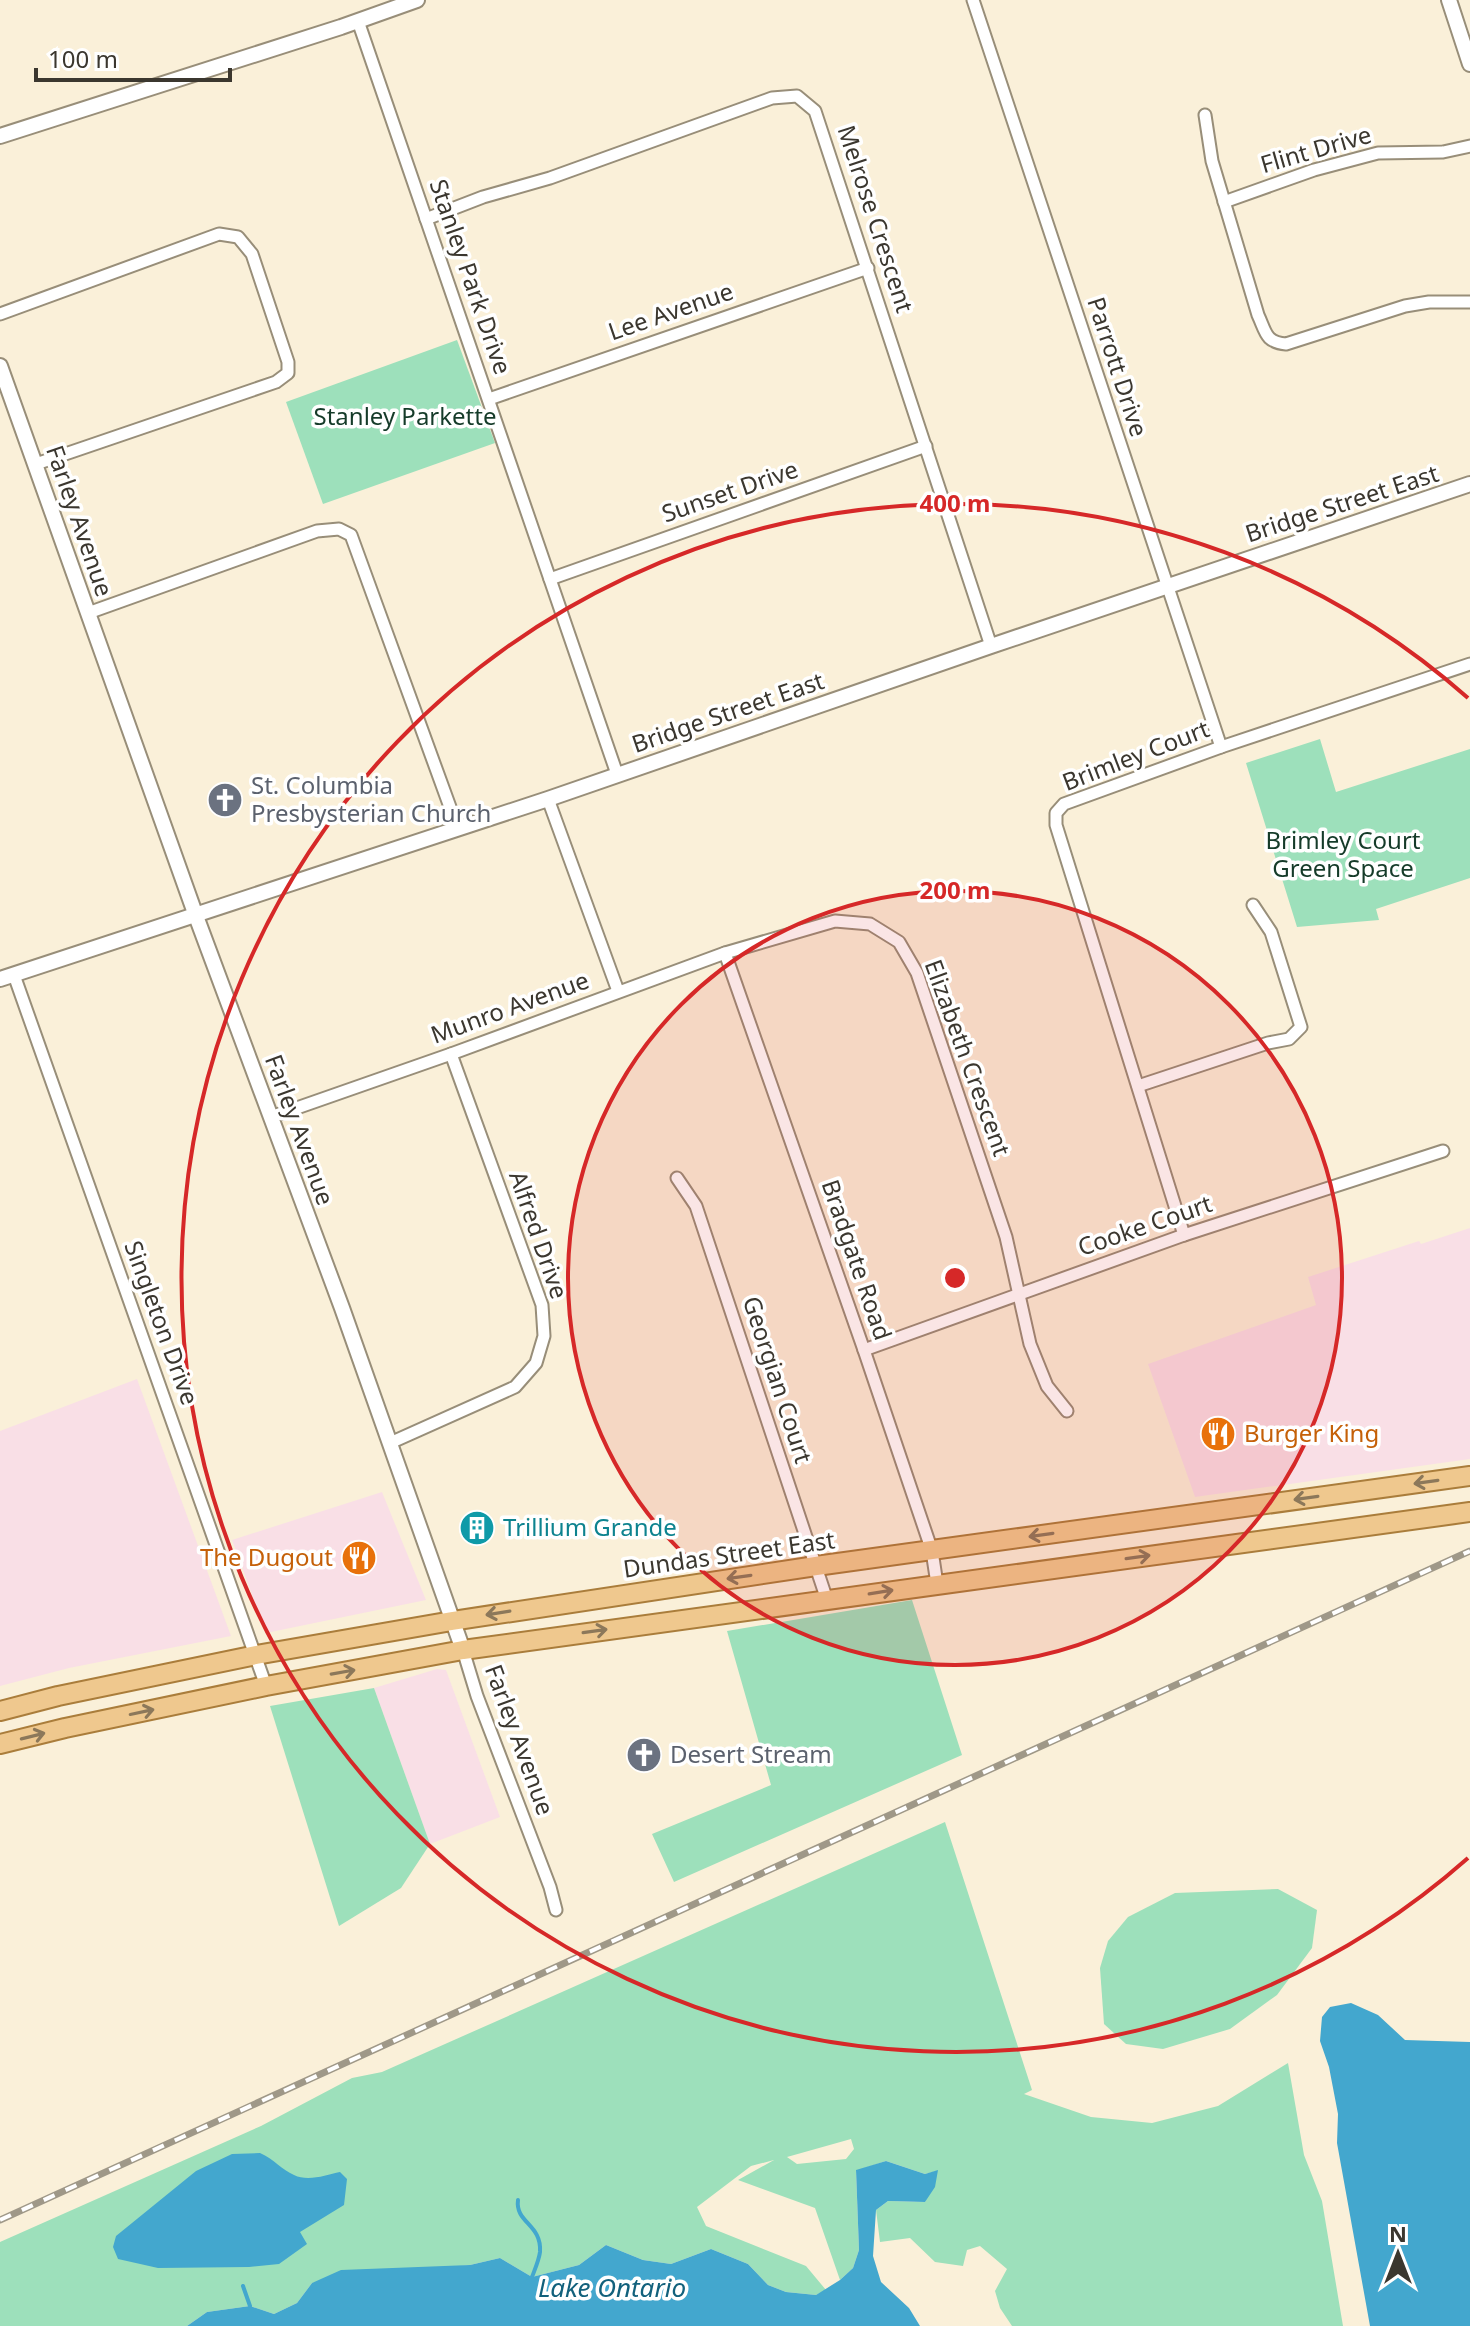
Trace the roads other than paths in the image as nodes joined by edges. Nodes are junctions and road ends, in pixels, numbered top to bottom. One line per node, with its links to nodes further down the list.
1 (417, 0): 4 (street)
2 (973, 0): 20 (street, Parrott Drive)
3 (1449, 0): 5 (street)
4 (358, 21): 7 (street); 10 (street, Stanley Park Drive)
5 (1470, 64)
6 (1205, 115): 9 (street)
7 (0, 136)
8 (1470, 146): 9 (street, Flint Drive)
9 (1224, 202): 12 (street)
10 (426, 219): 11 (street, Melrose Crescent); 15 (street, Stanley Park Drive)
11 (868, 268): 15 (street, Lee Avenue); 16 (street, Melrose Crescent)
12 (1470, 302)
13 (0, 314): 17 (street)
14 (0, 366): 17 (street, Farley Avenue)
15 (489, 399): 19 (street, Stanley Park Drive)
16 (926, 446): 19 (street, Sunset Drive); 22 (street, Melrose Crescent)
17 (36, 464): 21 (street, Farley Avenue)
18 (1470, 484): 20 (street, Bridge Street East)
19 (550, 579): 25 (street, Stanley Park Drive)
20 (1166, 586): 22 (street, Bridge Street East); 24 (street, Parrott Drive)
21 (88, 613): 27 (street); 29 (street, Farley Avenue)
22 (991, 646): 25 (street, Bridge Street East)
23 (1470, 664): 24 (street, Brimley Court)
24 (1221, 747): 34 (street, Brimley Court)
25 (617, 774): 26 (street, Bridge Street East)
26 (548, 799): 27 (street, Bridge Street East); 32 (street, Munro Avenue)
27 (458, 829): 29 (street, Bridge Street East)
28 (1253, 905): 34 (street)
29 (196, 916): 31 (street, Bridge Street East); 35 (street, Farley Avenue)
30 (725, 953): 32 (street, Elizabeth Crescent); 39 (street, Elizabeth Crescent); 40 (street, Bradgate Road)
31 (7, 977): 57 (street, Singleton Drive)
32 (618, 991): 33 (street, Munro Avenue)
33 (451, 1054): 35 (street, Munro Avenue); 42 (street, Alfred Drive)
34 (1138, 1086): 38 (street, Brimley Court)
35 (271, 1117): 42 (street, Farley Avenue)
36 (1443, 1151): 38 (street, Cooke Court)
37 (677, 1178): 50 (street, Georgian Court)
38 (1184, 1235): 39 (street, Cooke Court)
39 (1018, 1293): 40 (street, Cooke Court); 41 (street, Elizabeth Crescent)
40 (864, 1350): 49 (street, Bradgate Road)
41 (1067, 1411)
42 (390, 1443): 54 (street, Farley Avenue)
43 (1470, 1476): 44 (main road, Dundas Street East, one-way to 44)
44 (1383, 1488): 45 (main road, Dundas Street East, one-way to 45); 47 (main road)
45 (1202, 1512): 48 (main road); 49 (main road, Dundas Street East, one-way to 49)
46 (1470, 1512): 47 (main road)
47 (1390, 1522): 48 (main road)
48 (1210, 1547): 51 (main road, one-way to 48)
49 (932, 1551): 50 (main road, Dundas Street East); 51 (street, Bradgate Road)
50 (816, 1566): 52 (street, Georgian Court); 53 (main road, Dundas Street East, one-way to 53)
51 (937, 1584): 52 (main road, one-way to 51)
52 (827, 1600): 55 (main road, one-way to 52)
53 (544, 1606): 54 (main road, Dundas Street East, one-way to 54); 55 (main road)
54 (452, 1621): 56 (street, Farley Avenue); 57 (main road, Dundas Street East)
55 (549, 1637): 56 (main road)
56 (463, 1650): 58 (main road, one-way to 56); 61 (street, Farley Avenue)
57 (256, 1655): 58 (street, Singleton Drive); 59 (main road, Dundas Street East)
58 (266, 1686): 60 (main road, one-way to 58)
59 (0, 1711)
60 (0, 1744)
61 (556, 1910)

